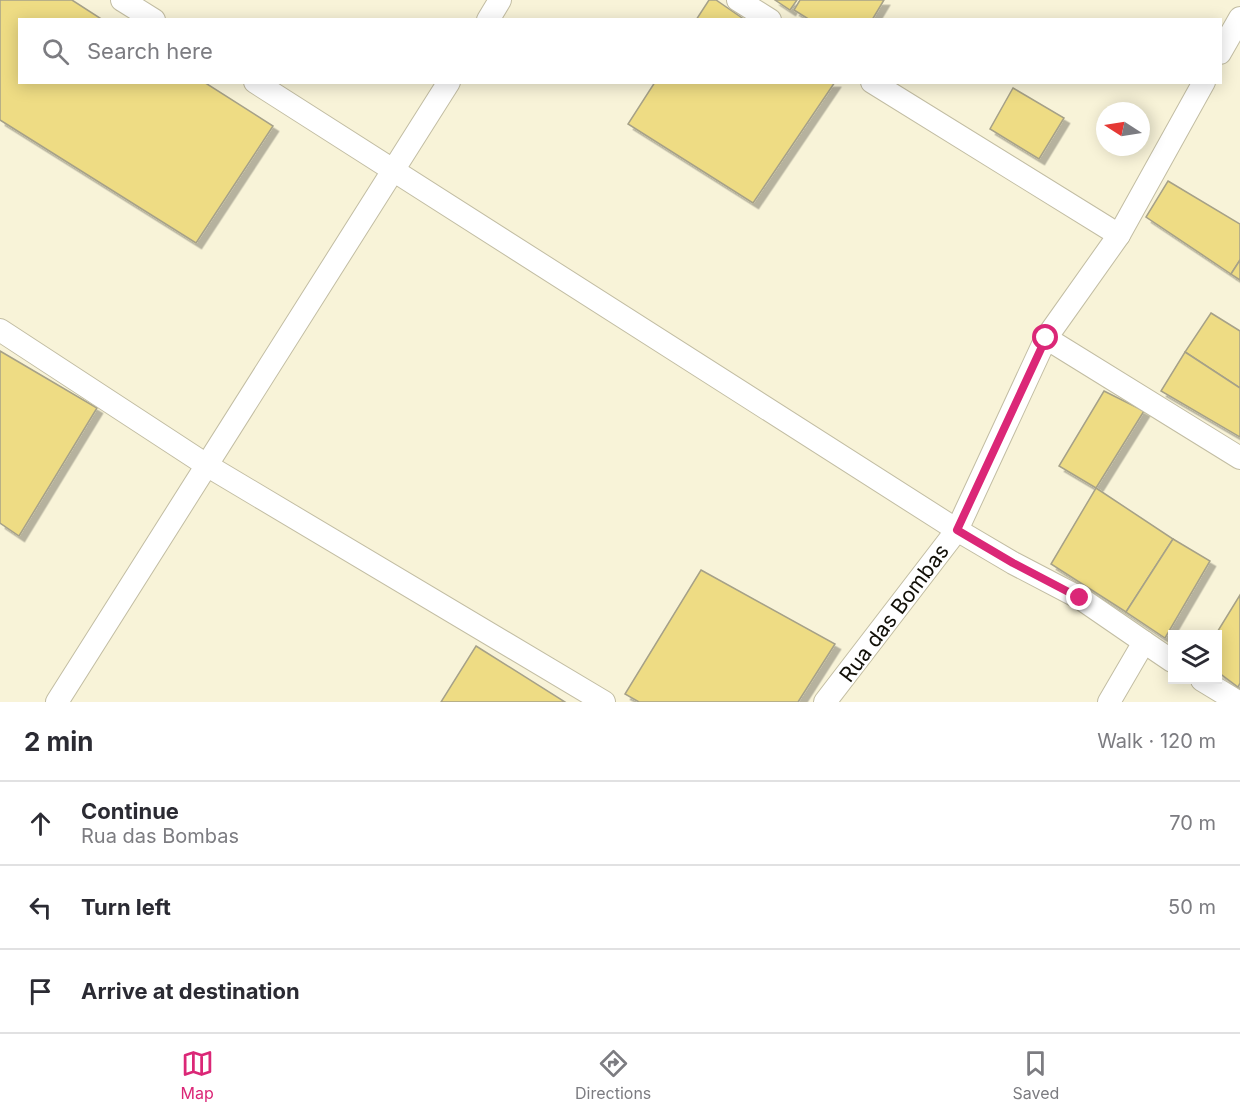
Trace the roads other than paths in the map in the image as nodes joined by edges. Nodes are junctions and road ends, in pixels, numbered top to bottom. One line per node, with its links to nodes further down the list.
1 (122, 0): 4 (street)
2 (500, 0): 5 (street)
3 (738, 0): 6 (street)
4 (151, 18)
5 (489, 18)
6 (767, 18)
7 (1240, 18): 8 (street)
8 (1222, 51)
9 (258, 84): 13 (street)
10 (448, 84): 13 (street)
11 (875, 84): 14 (street)
12 (1203, 84): 14 (street, Rua das Bombas)
13 (395, 169): 18 (street); 19 (street)
14 (1119, 235): 16 (street, Rua das Bombas)
15 (0, 330): 18 (street)
16 (1046, 338): 17 (street); 19 (street, Rua das Bombas)
17 (1240, 458)
18 (208, 466): 23 (street); 24 (street)
19 (957, 530): 20 (street); 25 (street, Rua das Bombas)
20 (1144, 642): 21 (street); 26 (street)
21 (1168, 658)
22 (1209, 684): 27 (street)
23 (57, 702)
24 (604, 702)
25 (825, 702)
26 (1109, 702)
27 (1238, 702)

